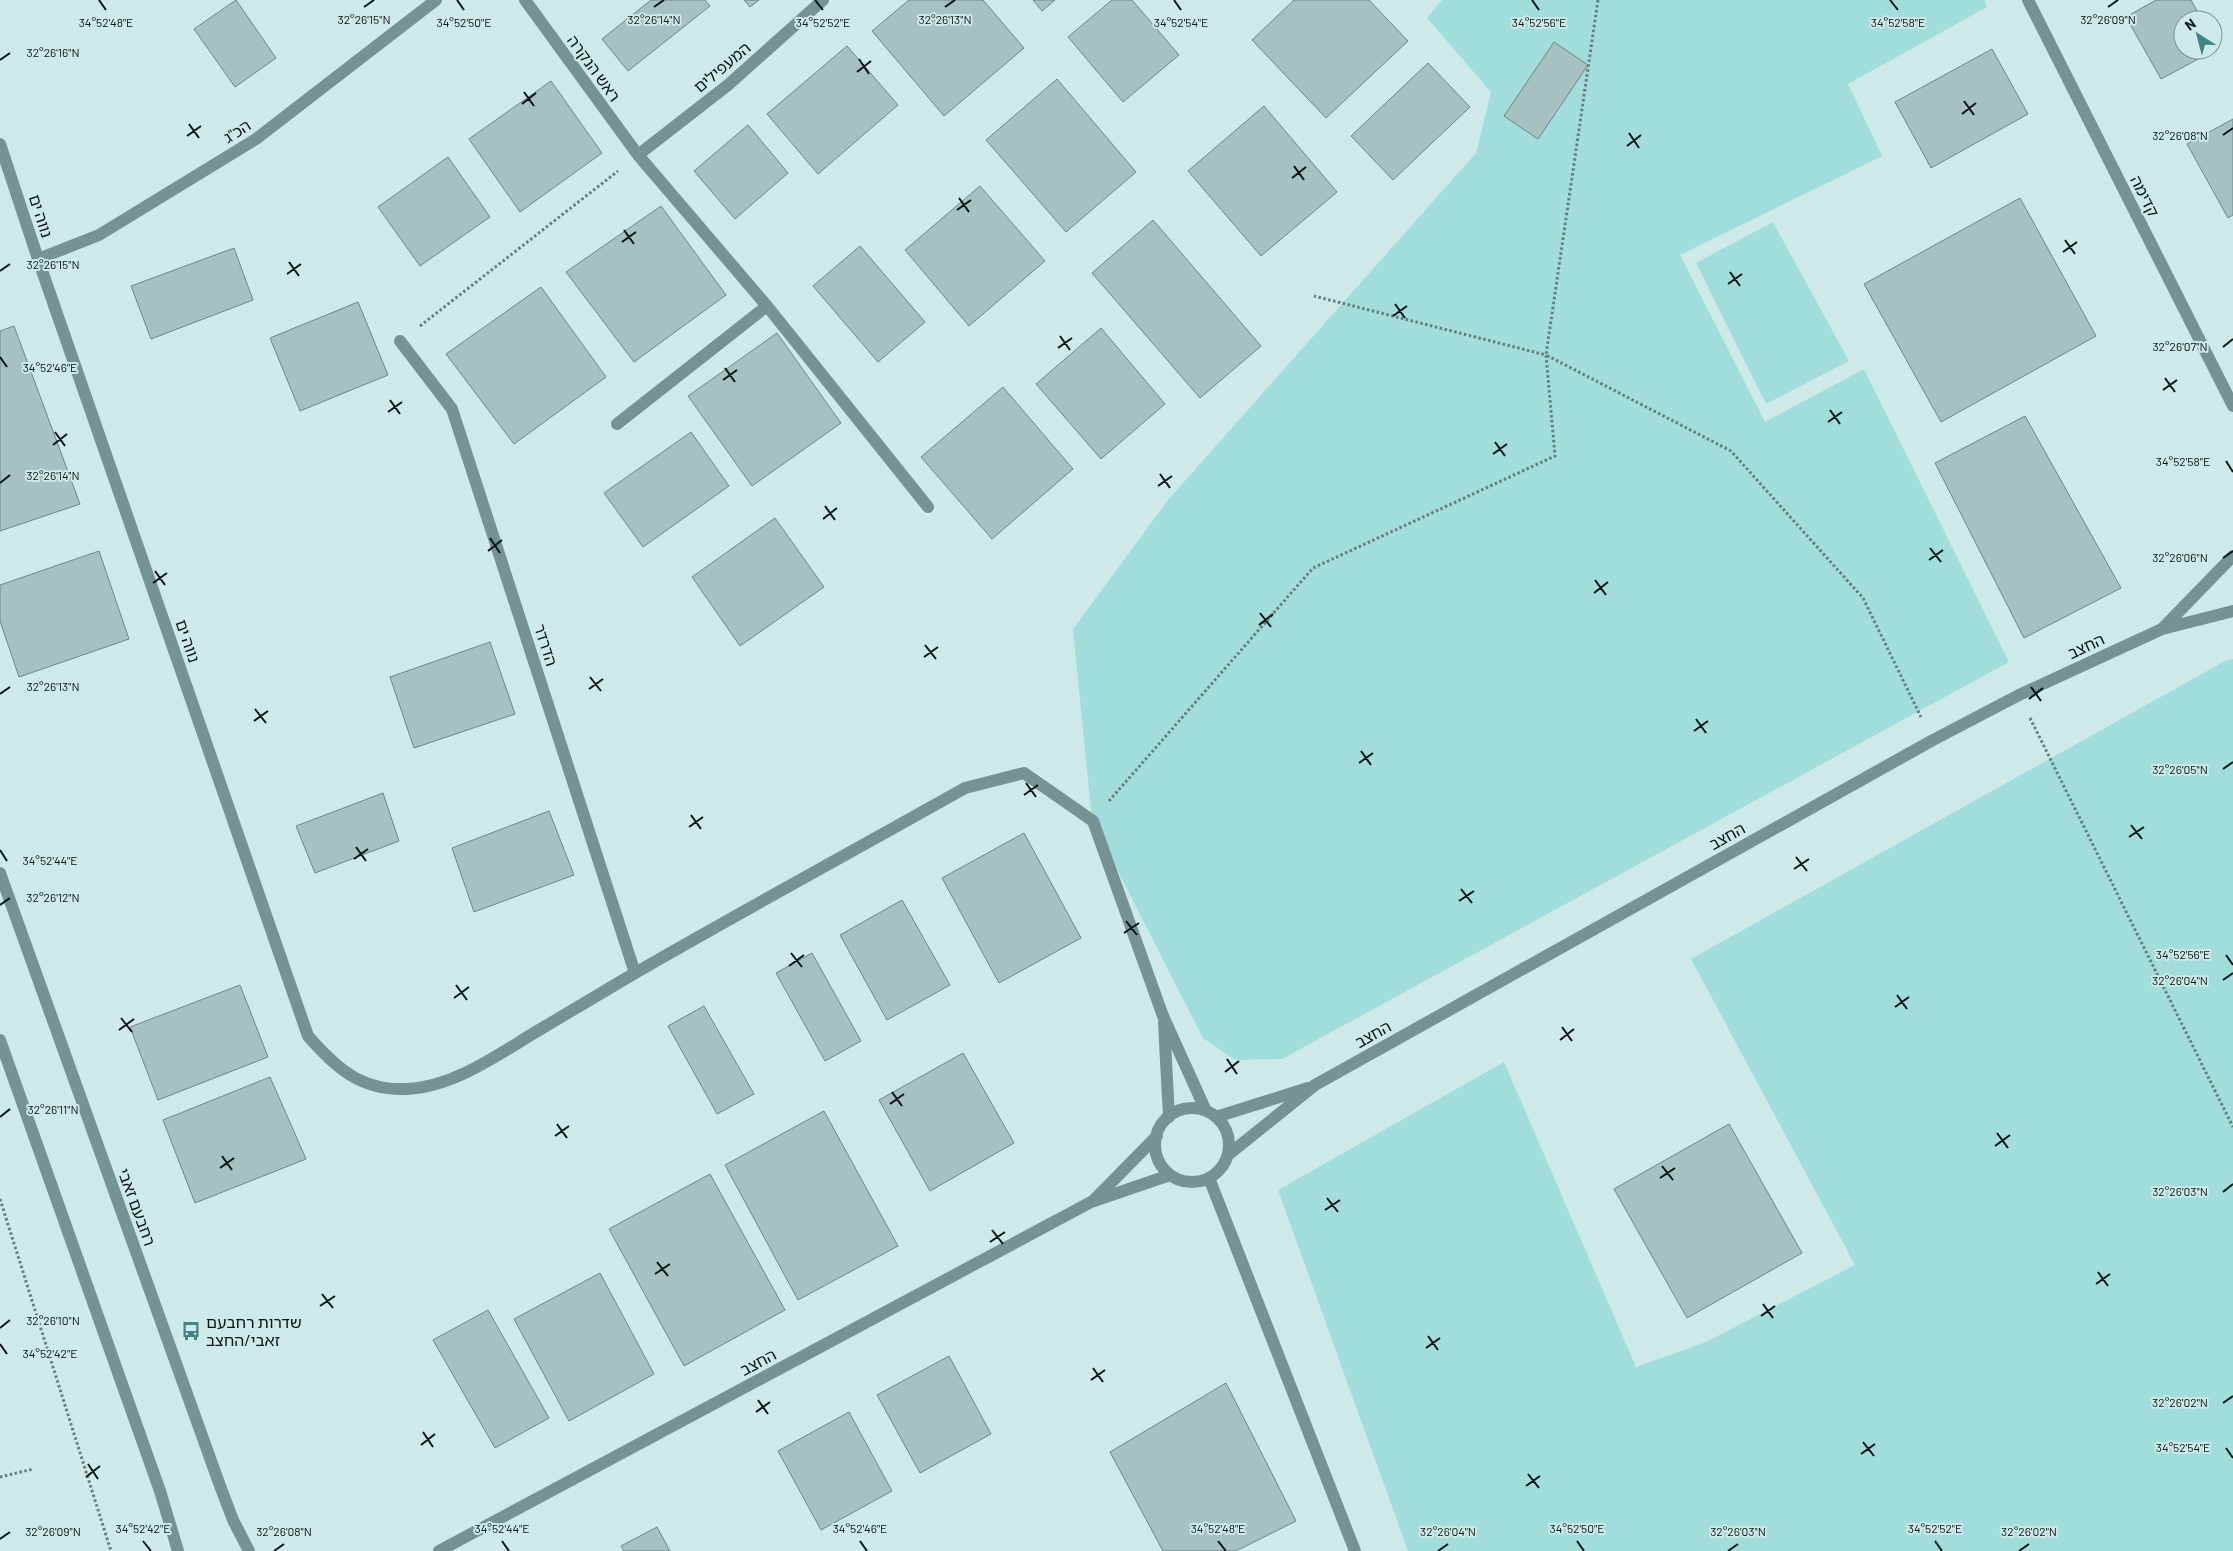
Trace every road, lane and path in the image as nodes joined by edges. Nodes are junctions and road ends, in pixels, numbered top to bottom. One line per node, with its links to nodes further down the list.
1 (436, 0): 8 (street, הכ"ג)
2 (525, 0): 7 (street, ראש הנקרה)
3 (823, 0): 7 (street, המעפילים)
4 (1598, 0): 12 (path)
5 (2028, 0): 13 (street, קדימה)
6 (0, 144): 8 (street, נווה ים)
7 (638, 156): 10 (street, ראש הנקרה); 11 (path)
8 (38, 259): 23 (street, נווה ים)
9 (1314, 296): 12 (path)
10 (767, 306): 14 (street); 15 (street, ראש הנקרה)
11 (400, 341): 23 (street, הדרדר)
12 (1546, 355): 20 (path); 21 (path)
13 (2233, 406)
14 (618, 424)
15 (928, 507)
16 (2233, 556): 18 (street, החצב)
17 (2233, 611): 18 (street, החצב)
18 (2162, 629): 19 (street, החצב)
19 (2019, 695): 20 (street, החצב); 29 (path)
20 (1933, 740): 26 (street, החצב)
21 (1092, 820): 23 (street, נווה ים); 24 (street)
22 (0, 873): 40 (street, רחבעם זאבי)
23 (635, 973)
24 (1163, 1016): 27 (street); 28 (street)
25 (0, 1040): 39 (street)
26 (1315, 1085): 27 (street, החצב); 31 (street, החצב)
27 (1211, 1114): 28 (street); 31 (street)
28 (1169, 1117): 30 (street)
29 (2233, 1127)
30 (1157, 1136): 32 (street); 35 (street, החצב)
31 (1228, 1154): 33 (street)
32 (1170, 1175): 33 (street); 35 (street, החצב)
33 (1208, 1178): 42 (street)
34 (0, 1199): 38 (path)
35 (1091, 1202): 41 (street, החצב)
36 (32, 1469): 37 (path)
37 (0, 1477)
38 (111, 1551)
39 (178, 1551)
40 (249, 1551)
41 (440, 1551)
42 (1355, 1551)

